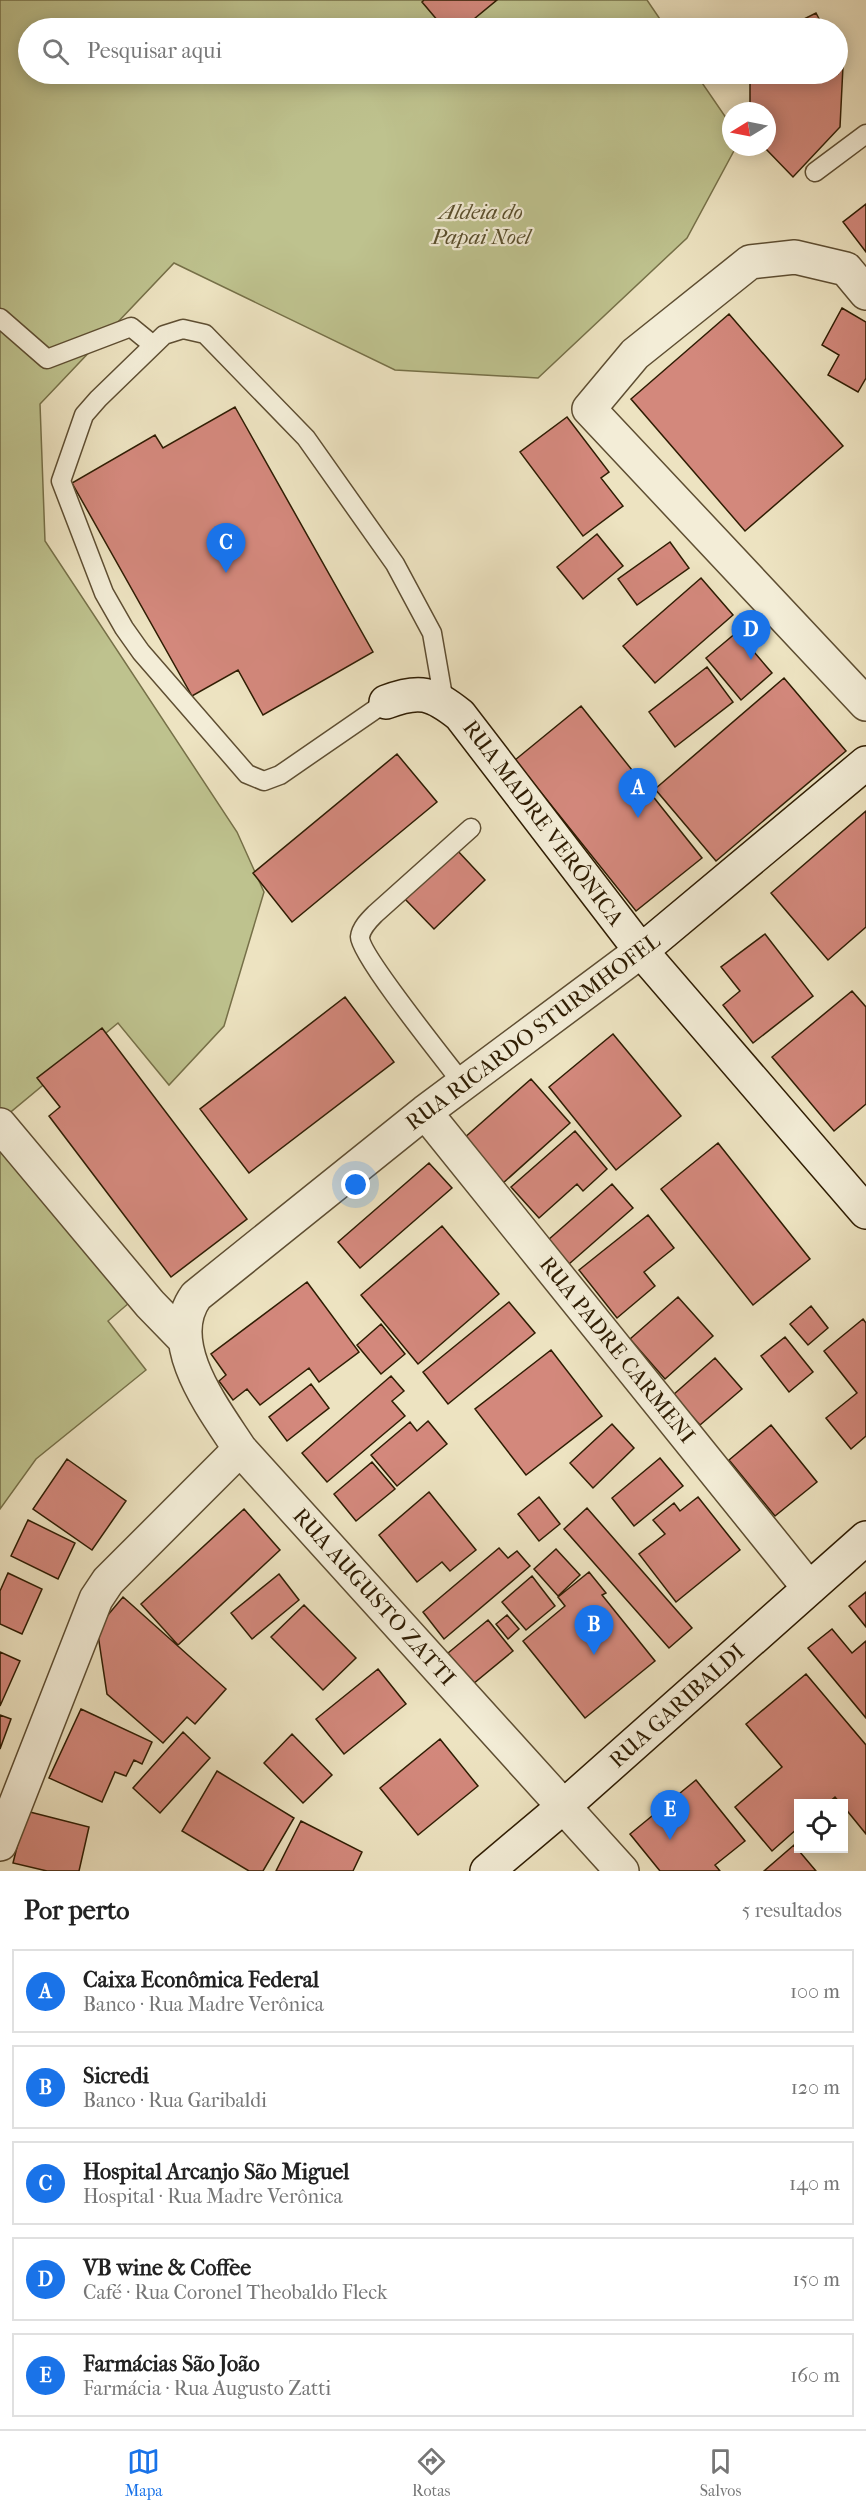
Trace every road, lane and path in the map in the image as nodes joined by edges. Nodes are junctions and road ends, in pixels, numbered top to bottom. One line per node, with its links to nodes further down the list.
1 (866, 134): 2 (lane)
2 (815, 172)
3 (866, 293): 8 (street)
4 (0, 318): 5 (lane)
5 (153, 345): 6 (lane); 7 (lane)
6 (386, 702): 7 (street, RUA MADRE VERÔNICA)
7 (444, 702): 11 (street, RUA MADRE VERÔNICA)
8 (866, 704)
9 (866, 763): 11 (street, RUA RICARDO STURMHOFEL)
10 (471, 828): 12 (lane)
11 (641, 951): 12 (street, RUA RICARDO STURMHOFEL); 15 (street, RUA MADRE VERÔNICA)
12 (463, 1084): 13 (street, RUA RICARDO STURMHOFEL)
13 (425, 1112): 16 (street, RUA RICARDO STURMHOFEL); 20 (street, RUA PADRE CARMENI)
14 (0, 1125): 17 (street)
15 (866, 1212)
16 (196, 1296): 17 (street, RUA AUGUSTO ZATTI)
17 (185, 1340): 18 (street, RUA AUGUSTO ZATTI)
18 (240, 1449): 21 (street, RUA AUGUSTO ZATTI); 22 (street)
19 (866, 1538): 20 (street, RUA GARIBALDI)
20 (809, 1588): 21 (street, RUA GARIBALDI)
21 (563, 1808): 23 (street, RUA GARIBALDI); 24 (street, RUA AUGUSTO ZATTI)
22 (0, 1844)
23 (487, 1871)
24 (622, 1871)

